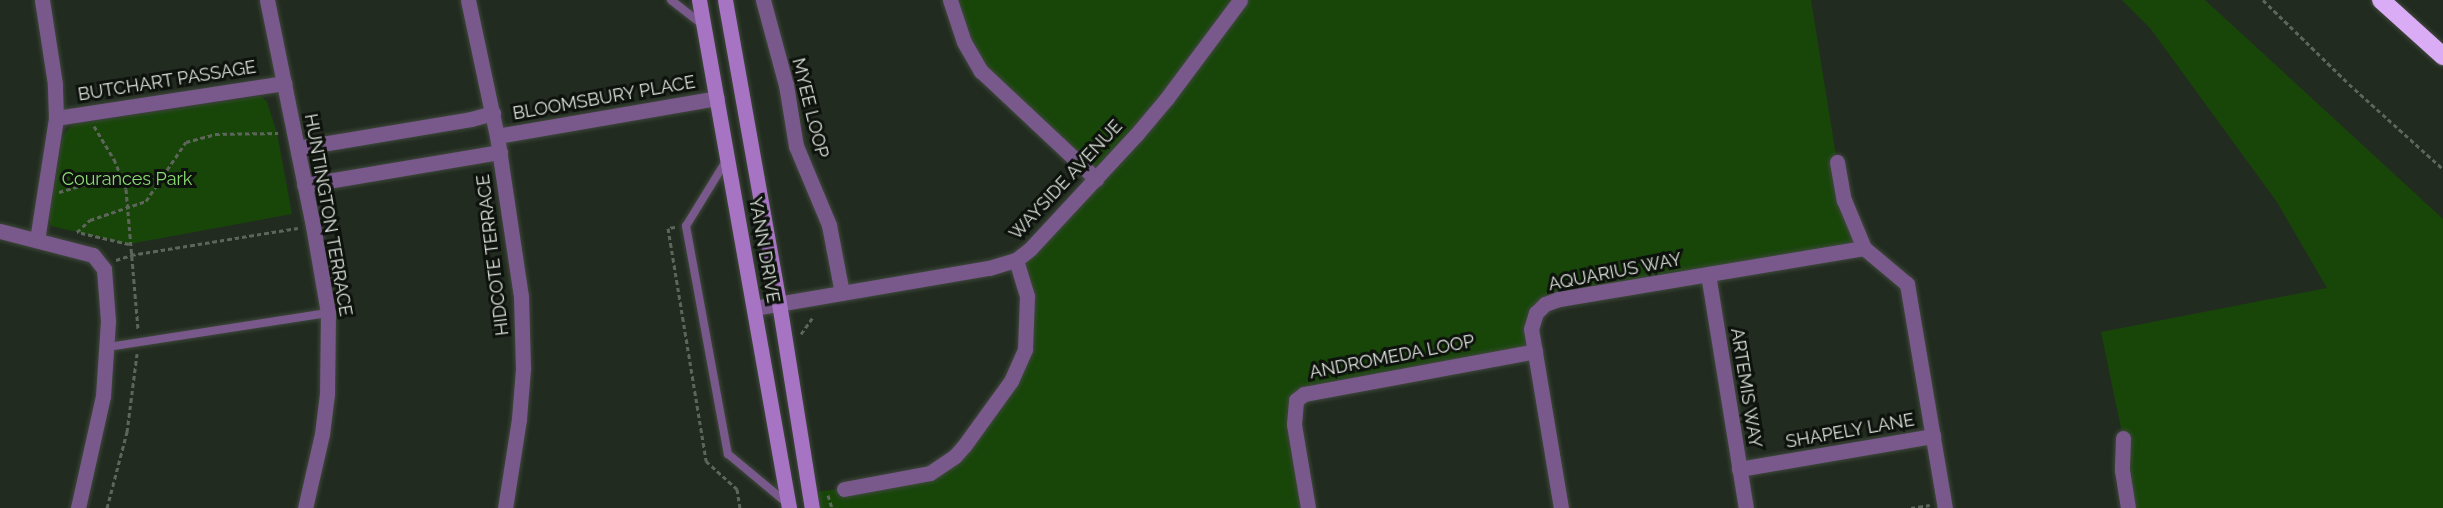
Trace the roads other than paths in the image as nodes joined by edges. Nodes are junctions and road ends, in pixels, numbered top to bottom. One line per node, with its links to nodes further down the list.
1 (42, 0): 16 (street)
2 (267, 0): 13 (street, HUNTINGTON TERRACE)
3 (468, 0): 15 (street, HIDCOTE TERRACE)
4 (671, 0): 11 (lane)
5 (699, 0): 11 (street, YANN DRIVE)
6 (725, 0): 30 (street, YANN DRIVE)
7 (763, 0): 29 (street, MYEE LOOP)
8 (950, 0): 22 (street)
9 (1240, 0): 22 (street, WAYSIDE AVENUE)
10 (2381, 0): 12 (highway)
11 (704, 27): 14 (street, YANN DRIVE)
12 (2443, 56)
13 (284, 83): 16 (street, BUTCHART PASSAGE); 18 (street, HUNTINGTON TERRACE)
14 (717, 98): 17 (street, BLOOMSBURY PLACE); 20 (street, YANN DRIVE)
15 (493, 113): 17 (street, HIDCOTE TERRACE); 18 (street, BLOOMSBURY PLACE)
16 (56, 118): 25 (street)
17 (497, 136): 19 (street, HIDCOTE TERRACE)
18 (298, 148): 23 (street, HUNTINGTON TERRACE)
19 (500, 152): 23 (street); 42 (street, HIDCOTE TERRACE)
20 (728, 159): 31 (street, YANN DRIVE); 39 (lane)
21 (1837, 162): 26 (street)
22 (1096, 179): 27 (street, WAYSIDE AVENUE)
23 (304, 185): 32 (street, HUNTINGTON TERRACE)
24 (0, 231): 25 (street)
25 (37, 240): 33 (street)
26 (1863, 248): 28 (street, AQUARIUS WAY); 35 (street)
27 (1016, 260): 29 (street, WAYSIDE AVENUE); 38 (street)
28 (1708, 274): 34 (street, AQUARIUS WAY); 37 (street, ARTEMIS WAY)
29 (842, 293): 30 (street, WAYSIDE AVENUE)
30 (779, 303): 31 (street, WAYSIDE AVENUE); 43 (street, YANN DRIVE)
31 (754, 308): 39 (street, YANN DRIVE)
32 (328, 313): 33 (lane); 41 (street, HUNTINGTON TERRACE)
33 (108, 347): 40 (street)
34 (1535, 351): 44 (street, ANDROMEDA LOOP); 45 (street, AQUARIUS WAY)
35 (1933, 436): 37 (street, SHAPELY LANE); 47 (street)
36 (2124, 438): 48 (street)
37 (1739, 469): 46 (street, ARTEMIS WAY)
38 (844, 489)
39 (789, 506)
40 (78, 508)
41 (305, 508)
42 (504, 508)
43 (812, 508)
44 (1308, 508)
45 (1561, 508)
46 (1746, 508)
47 (1945, 508)
48 (2128, 508)

